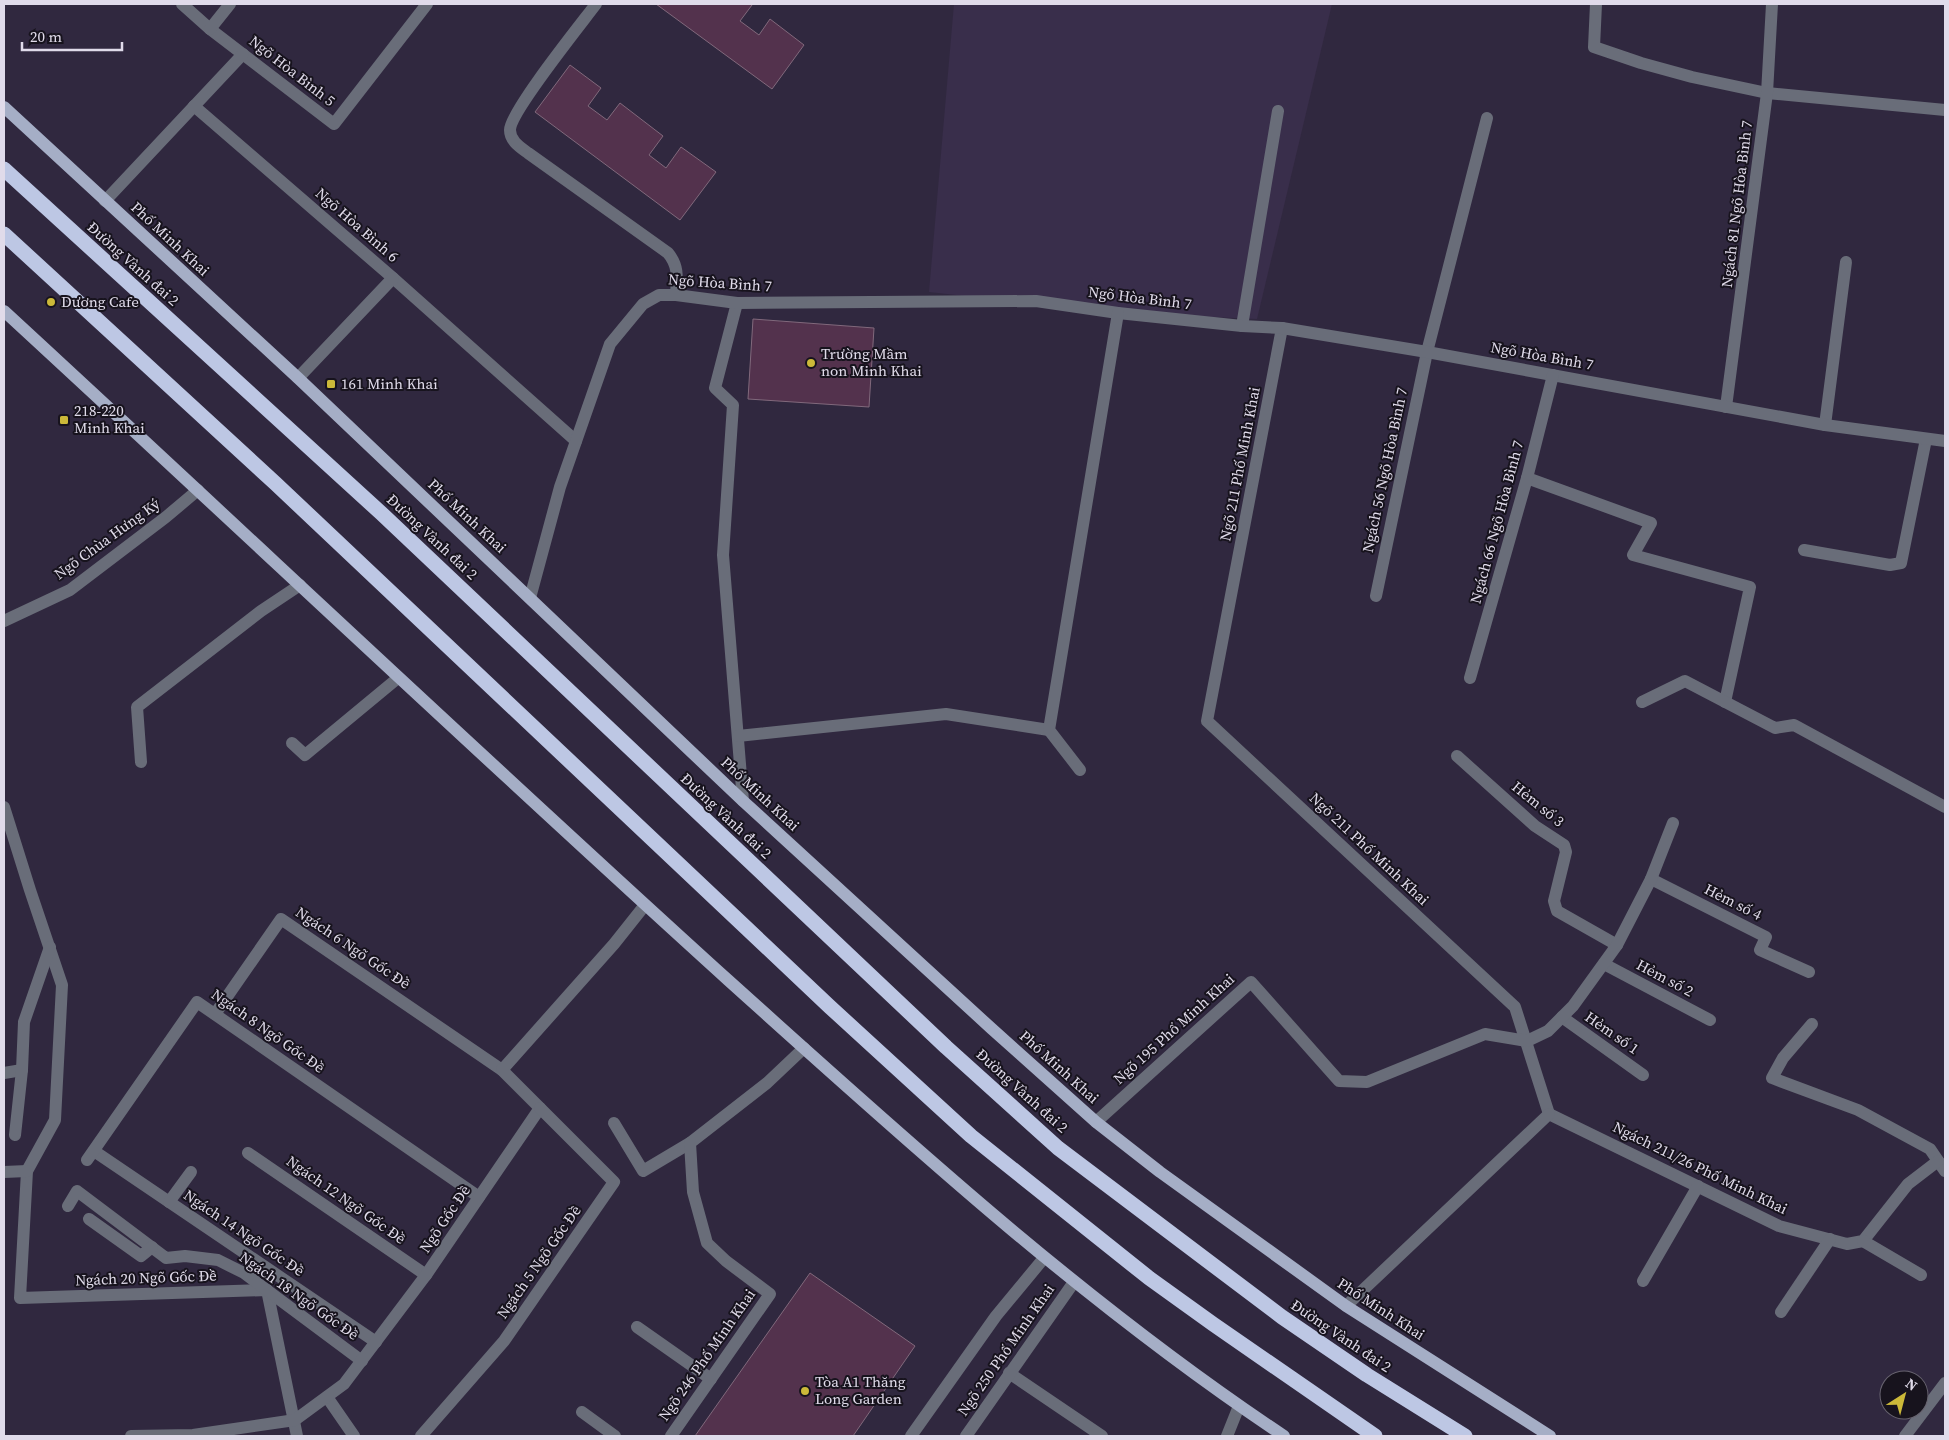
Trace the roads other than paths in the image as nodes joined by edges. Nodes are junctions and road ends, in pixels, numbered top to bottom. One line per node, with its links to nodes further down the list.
1 (182, 4): 7 (street, Ngõ Hòa Bình 5)
2 (230, 4): 7 (street)
3 (427, 4): 8 (street, Ngõ Hòa Bình 5)
4 (596, 4): 20 (street)
5 (1596, 4): 9 (street)
6 (1772, 4): 9 (street, Ngách 81 Ngõ Hòa Bình 7)
7 (210, 28): 8 (street, Ngõ Hòa Bình 5)
8 (243, 54): 10 (street)
9 (1767, 94): 12 (street); 29 (street, Ngách 81 Ngõ Hòa Bình 7)
10 (194, 106): 16 (street); 19 (street, Ngõ Hòa Bình 6)
11 (4, 108): 16 (main road, Phố Minh Khai)
12 (1945, 110)
13 (1278, 111): 24 (street)
14 (1487, 118): 26 (street, Ngách 56 Ngõ Hòa Bình 7)
15 (4, 170): 121 (highway, Đường Vành đai 2)
16 (105, 201): 28 (main road, Phố Minh Khai)
17 (4, 234): 120 (highway)
18 (1846, 262): 30 (street)
19 (393, 278): 28 (street); 32 (street, Ngõ Hòa Bình 6)
20 (676, 295): 21 (street, Ngõ Hòa Bình 7); 32 (street, Ngõ Hòa Bình 7)
21 (737, 303): 23 (street, Ngõ Hòa Bình 7); 46 (street)
22 (4, 310): 35 (main road)
23 (1118, 313): 24 (street, Ngõ Hòa Bình 7); 45 (street)
24 (1242, 326): 25 (street, Ngõ Hòa Bình 7)
25 (1282, 328): 26 (street, Ngõ Hòa Bình 7); 65 (street, Ngõ 211 Phố Minh Khai)
26 (1427, 352): 27 (street, Ngõ Hòa Bình 7); 38 (street, Ngách 56 Ngõ Hòa Bình 7)
27 (1553, 375): 29 (street, Ngõ Hòa Bình 7); 34 (street, Ngách 66 Ngõ Hòa Bình 7)
28 (298, 378): 39 (main road, Phố Minh Khai)
29 (1726, 407): 30 (street, Ngõ Hòa Bình 7)
30 (1825, 425): 31 (street, Ngõ Hòa Bình 7)
31 (1926, 439): 33 (street, Ngõ Hòa Bình 7); 36 (street)
32 (576, 441): 39 (street, Ngõ Hòa Bình 7)
33 (1945, 442)
34 (1527, 478): 42 (street, Ngách 66 Ngõ Hòa Bình 7); 44 (street)
35 (198, 490): 37 (main road); 40 (street, Ngõ Chùa Hưng Ký)
36 (1804, 550)
37 (300, 585): 41 (main road); 49 (street)
38 (1376, 596)
39 (530, 598): 51 (main road, Phố Minh Khai)
40 (4, 622)
41 (398, 678): 47 (street); 56 (main road)
42 (1470, 678)
43 (1642, 702): 44 (street)
44 (1725, 702): 53 (street)
45 (1049, 730): 46 (street); 50 (street)
46 (738, 736): 51 (street)
47 (292, 743)
48 (1457, 756): 57 (street, Hẻm số 3)
49 (140, 762)
50 (1080, 770)
51 (743, 801): 73 (main road, Phố Minh Khai)
52 (4, 807): 58 (street)
53 (1945, 807)
54 (1673, 824): 55 (street)
55 (1651, 879): 57 (street); 60 (street, Hẻm số 4)
56 (645, 905): 66 (main road); 68 (street)
57 (1617, 945): 59 (street)
58 (50, 947): 67 (street); 80 (street)
59 (1604, 964): 62 (street); 63 (street, Hẻm số 2)
60 (1809, 972)
61 (215, 1014): 68 (street, Ngách 6 Ngõ Gốc Đề); 78 (street, Ngách 8 Ngõ Gốc Đề); 84 (street, Ngách 8 Ngõ Gốc Đề)
62 (1562, 1017): 65 (street); 70 (street, Hẻm số 1)
63 (1710, 1020)
64 (1812, 1024): 79 (street)
65 (1527, 1041): 72 (street, Ngõ 211 Phố Minh Khai); 73 (street, Ngõ 195 Phố Minh Khai)
66 (804, 1048): 76 (street); 91 (main road)
67 (22, 1070): 69 (street); 75 (street)
68 (502, 1070): 71 (street)
69 (4, 1073)
70 (1643, 1075)
71 (540, 1108): 84 (street, Ngõ Gốc Đề); 112 (street, Ngách 5 Ngõ Gốc Đề)
72 (1549, 1114): 83 (street, Ngách 211/26 Phố Minh Khai); 97 (street)
73 (1096, 1122): 97 (main road, Phố Minh Khai)
74 (614, 1123): 76 (street)
75 (14, 1135)
76 (690, 1143): 103 (street, Ngõ 246 Phố Minh Khai)
77 (248, 1153): 92 (street, Ngách 12 Ngõ Gốc Đề)
78 (90, 1155): 85 (street, Ngách 14 Ngõ Gốc Đề)
79 (1943, 1164): 89 (street)
80 (27, 1171): 81 (street); 96 (street, Ngách 20 Ngõ Gốc Đề)
81 (4, 1172)
82 (191, 1172): 85 (street)
83 (1698, 1186): 88 (street, Ngách 211/26 Phố Minh Khai); 95 (street)
84 (479, 1197): 92 (street, Ngõ Gốc Đề)
85 (169, 1202): 100 (street, Ngách 14 Ngõ Gốc Đề)
86 (68, 1206): 90 (street, Ngách 18 Ngõ Gốc Đề)
87 (89, 1219): 90 (street)
88 (1830, 1239): 89 (street, Ngách 211/26 Phố Minh Khai); 98 (street)
89 (1863, 1240): 93 (street)
90 (152, 1247): 96 (street, Ngách 18 Ngõ Gốc Đề)
91 (1044, 1258): 94 (main road); 115 (street)
92 (426, 1275): 100 (street, Ngõ Gốc Đề)
93 (1921, 1276)
94 (1074, 1282): 102 (street, Ngõ 250 Phố Minh Khai); 106 (main road)
95 (1643, 1282)
96 (267, 1290): 101 (street, Ngách 18 Ngõ Gốc Đề); 108 (street)
97 (1346, 1306): 122 (main road, Phố Minh Khai)
98 (1781, 1312)
99 (637, 1328): 103 (street)
100 (376, 1342): 101 (street, Ngõ Gốc Đề)
101 (362, 1361): 105 (street, Ngõ Gốc Đề)
102 (1009, 1373): 116 (street, Ngõ 250 Phố Minh Khai); 117 (street)
103 (711, 1379): 114 (street, Ngõ 246 Phố Minh Khai)
104 (1945, 1383): 123 (street)
105 (327, 1397): 108 (street, Ngõ Gốc Đề); 111 (street)
106 (1239, 1406): 118 (street); 119 (main road)
107 (582, 1412): 113 (street)
108 (295, 1420): 109 (street, Ngõ Gốc Đề); 110 (street)
109 (133, 1436)
110 (297, 1436)
111 (354, 1436)
112 (420, 1436)
113 (615, 1436)
114 (671, 1436)
115 (911, 1436)
116 (967, 1436)
117 (1102, 1436)
118 (1227, 1436)
119 (1284, 1436)
120 (1375, 1436)
121 (1465, 1436)
122 (1550, 1436)
123 (1905, 1436)

